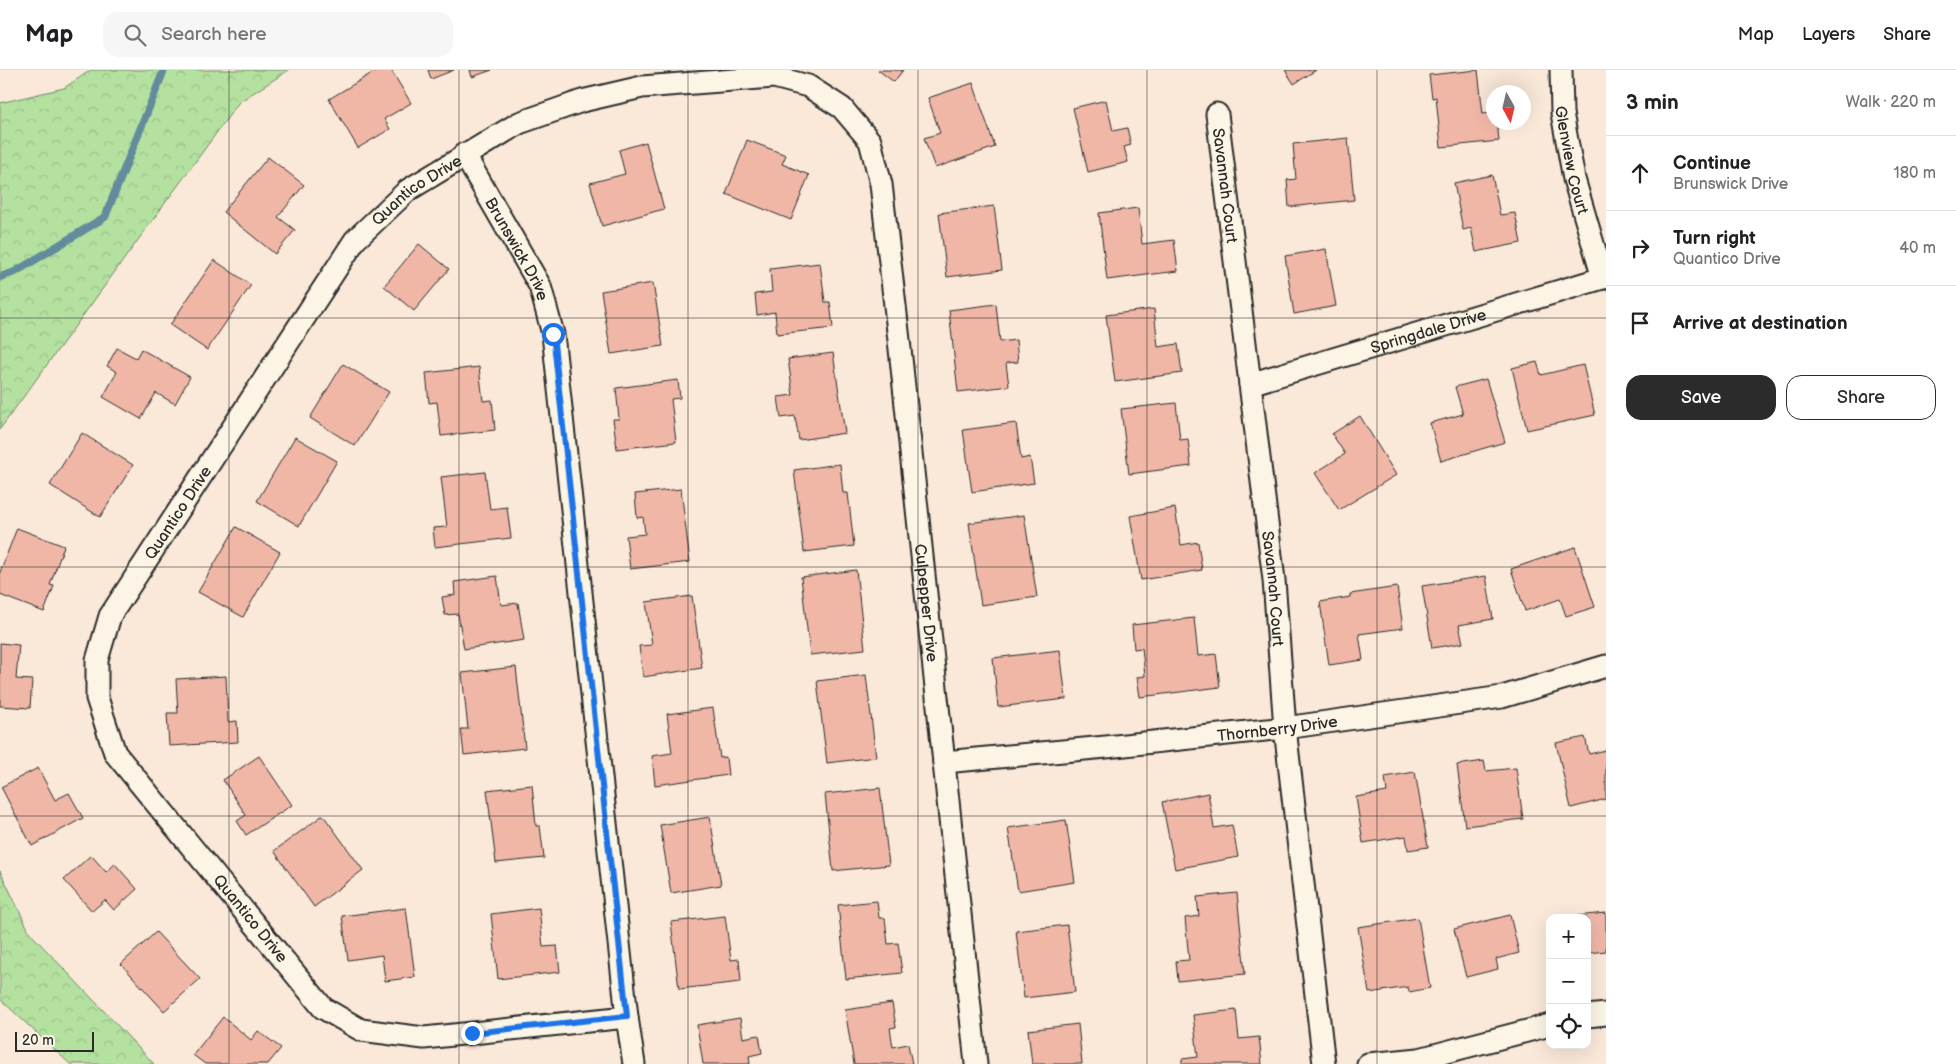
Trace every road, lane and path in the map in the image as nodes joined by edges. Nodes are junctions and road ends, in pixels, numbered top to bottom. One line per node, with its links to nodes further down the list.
1 (1561, 70): 5 (street, Glenview Court)
2 (1217, 114): 6 (street, Savannah Court)
3 (870, 141): 4 (street, Quantico Drive); 9 (street, Culpepper Drive)
4 (464, 154): 11 (street, Brunswick Drive); 11 (street, Quantico Drive)
5 (1604, 277): 6 (street, Springdale Drive)
6 (1250, 384): 8 (street, Savannah Court)
7 (1606, 666): 8 (street, Thornberry Drive)
8 (1285, 728): 9 (street, Thornberry Drive); 16 (street, Savannah Court)
9 (944, 762): 15 (street, Culpepper Drive)
10 (1606, 1014): 12 (street)
11 (627, 1016): 14 (street, Brunswick Drive)
12 (1591, 1016)
13 (1546, 1026): 17 (street)
14 (634, 1064)
15 (976, 1064)
16 (1324, 1064)
17 (1368, 1064)

